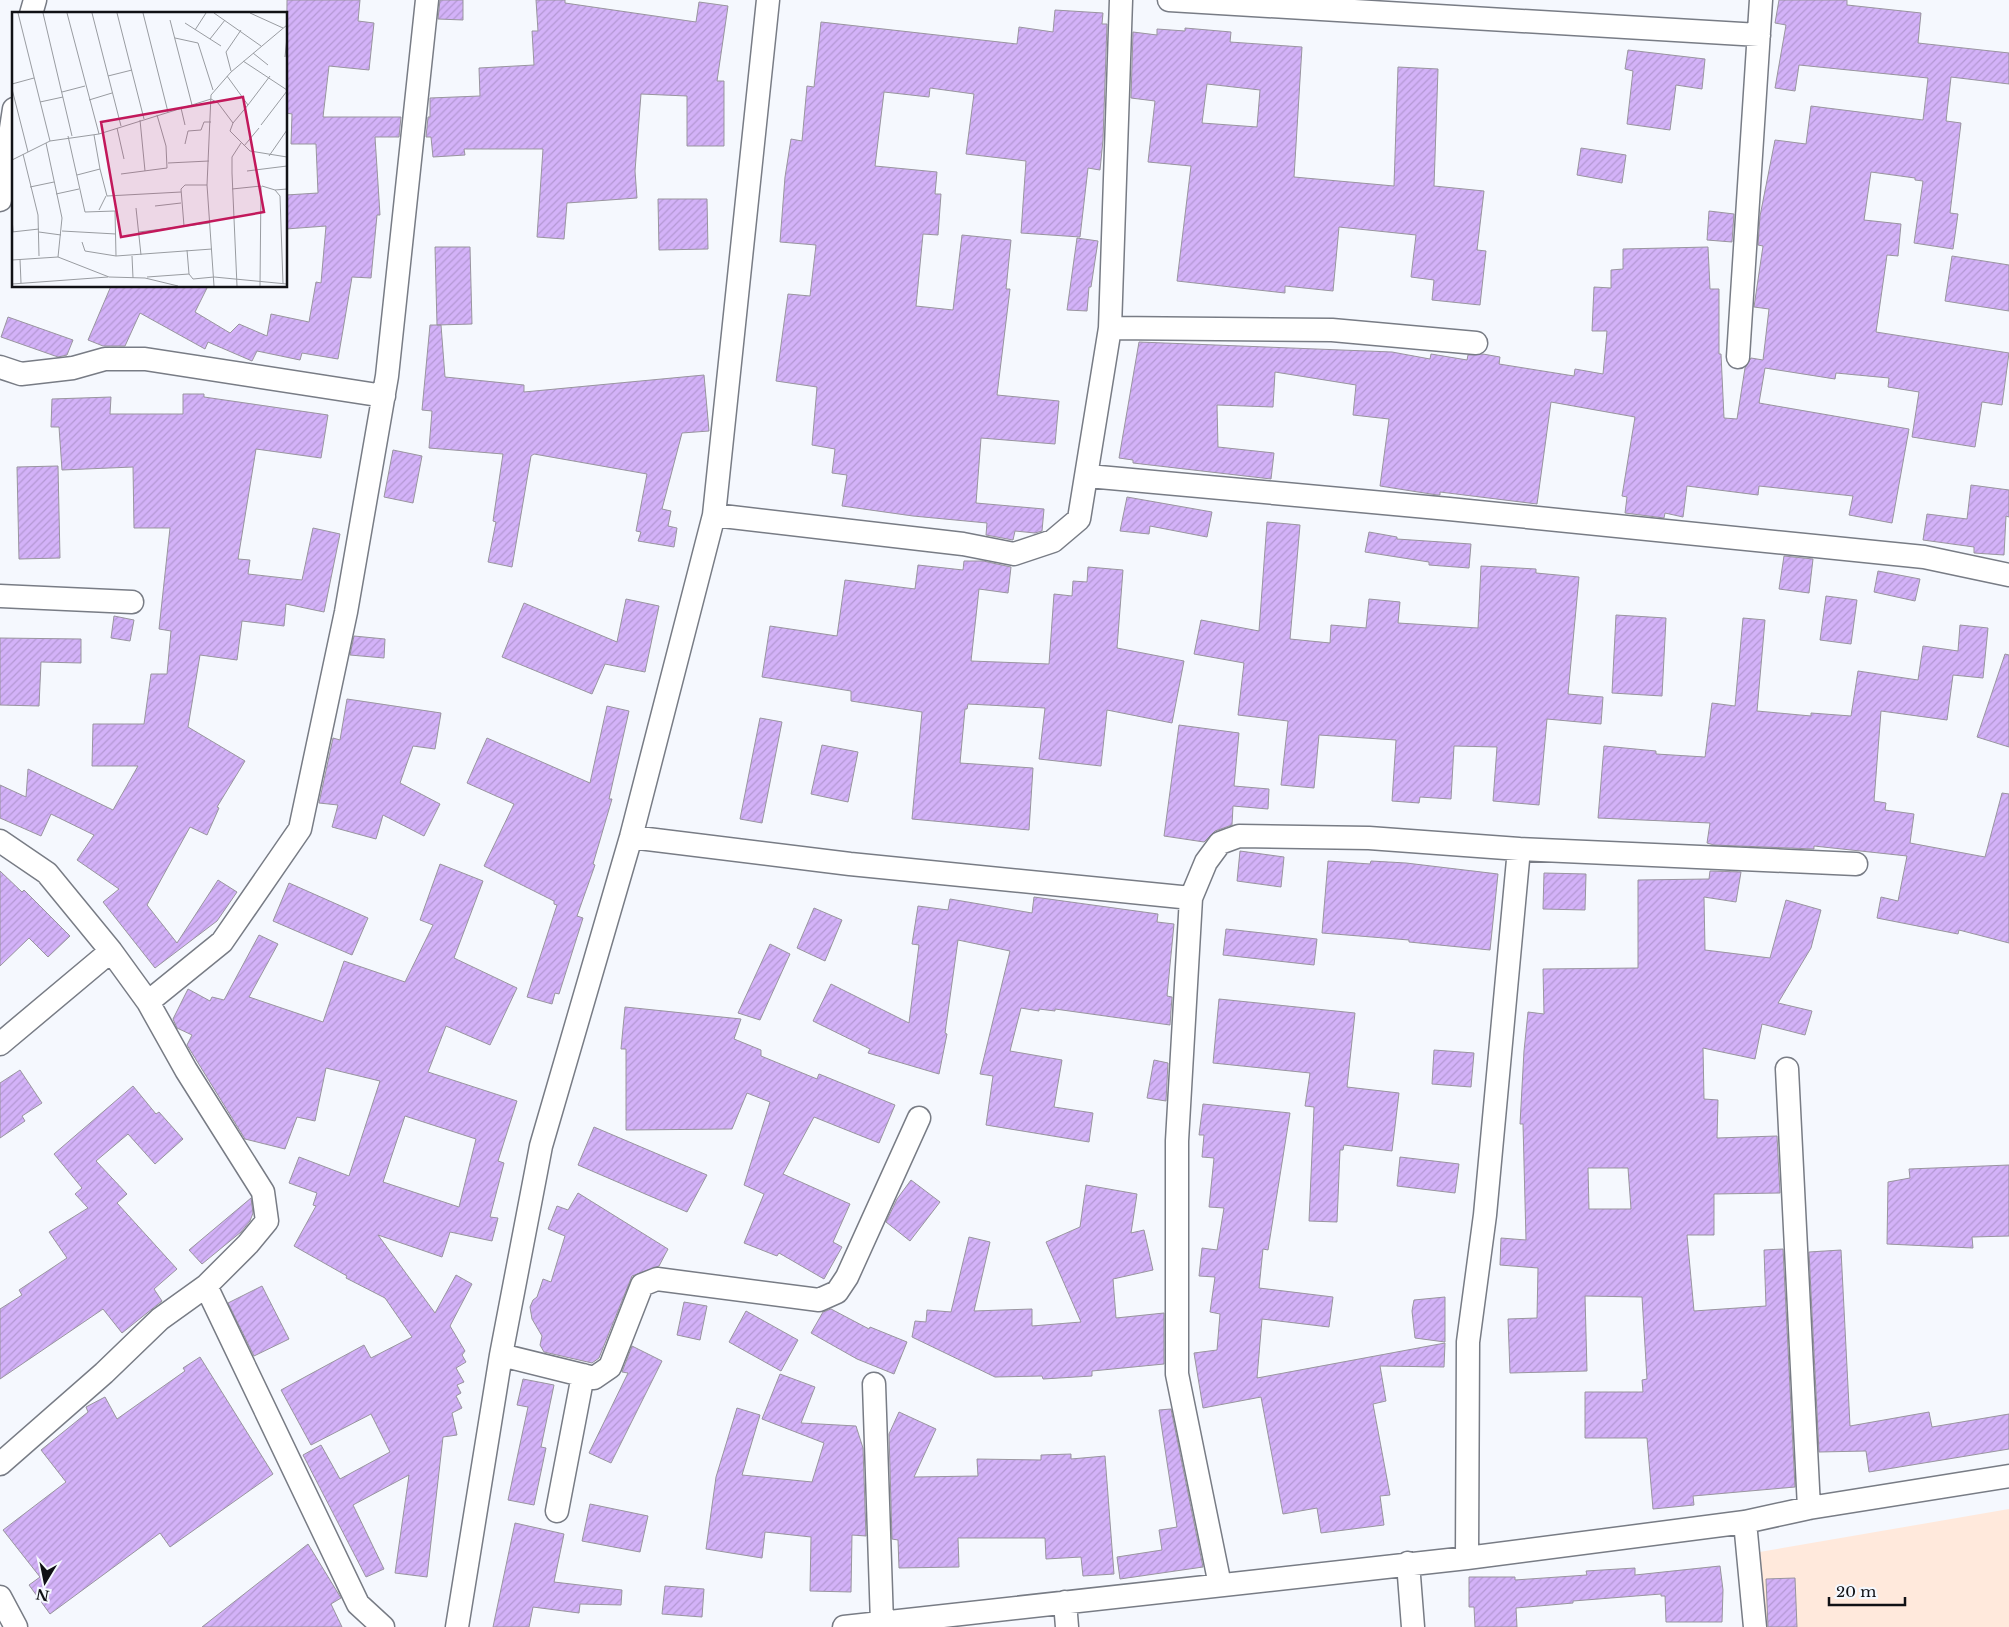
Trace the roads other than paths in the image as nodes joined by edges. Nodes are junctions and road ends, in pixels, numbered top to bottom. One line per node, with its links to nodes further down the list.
1 (427, 0): 13 (street)
2 (768, 0): 15 (street)
3 (1121, 0): 9 (street)
4 (1169, 0): 6 (street)
5 (1762, 0): 6 (street)
6 (1759, 35): 11 (street)
7 (12, 122): 8 (street)
8 (0, 200)
9 (1110, 328): 10 (street); 14 (street)
10 (1476, 343)
11 (1738, 357)
12 (0, 367): 13 (street)
13 (384, 396): 25 (street)
14 (1088, 476): 15 (street); 16 (street)
15 (714, 515): 19 (street)
16 (2009, 575)
17 (0, 596): 18 (street)
18 (132, 602)
19 (630, 837): 23 (street); 30 (street)
20 (0, 840): 24 (street)
21 (1519, 849): 22 (street); 23 (street); 38 (street)
22 (1856, 864)
23 (1191, 898): 40 (street)
24 (111, 951): 25 (street); 26 (street)
25 (148, 1002): 29 (street)
26 (0, 1044)
27 (1787, 1069): 35 (street)
28 (919, 1118): 31 (street)
29 (206, 1286): 33 (street); 45 (street)
30 (500, 1355): 31 (street); 46 (street)
31 (583, 1375): 36 (street)
32 (874, 1384): 43 (street)
33 (0, 1464)
34 (2009, 1476): 35 (street)
35 (1809, 1508): 37 (street)
36 (558, 1511)
37 (1745, 1522): 38 (street); 50 (street)
38 (1467, 1558): 39 (street)
39 (1408, 1564): 40 (street); 49 (street)
40 (1220, 1585): 42 (street)
41 (0, 1597): 44 (street)
42 (1065, 1602): 43 (street); 48 (street)
43 (882, 1622): 47 (street)
44 (16, 1627)
45 (383, 1627)
46 (457, 1627)
47 (844, 1627)
48 (1067, 1627)
49 (1413, 1627)
50 (1755, 1627)

